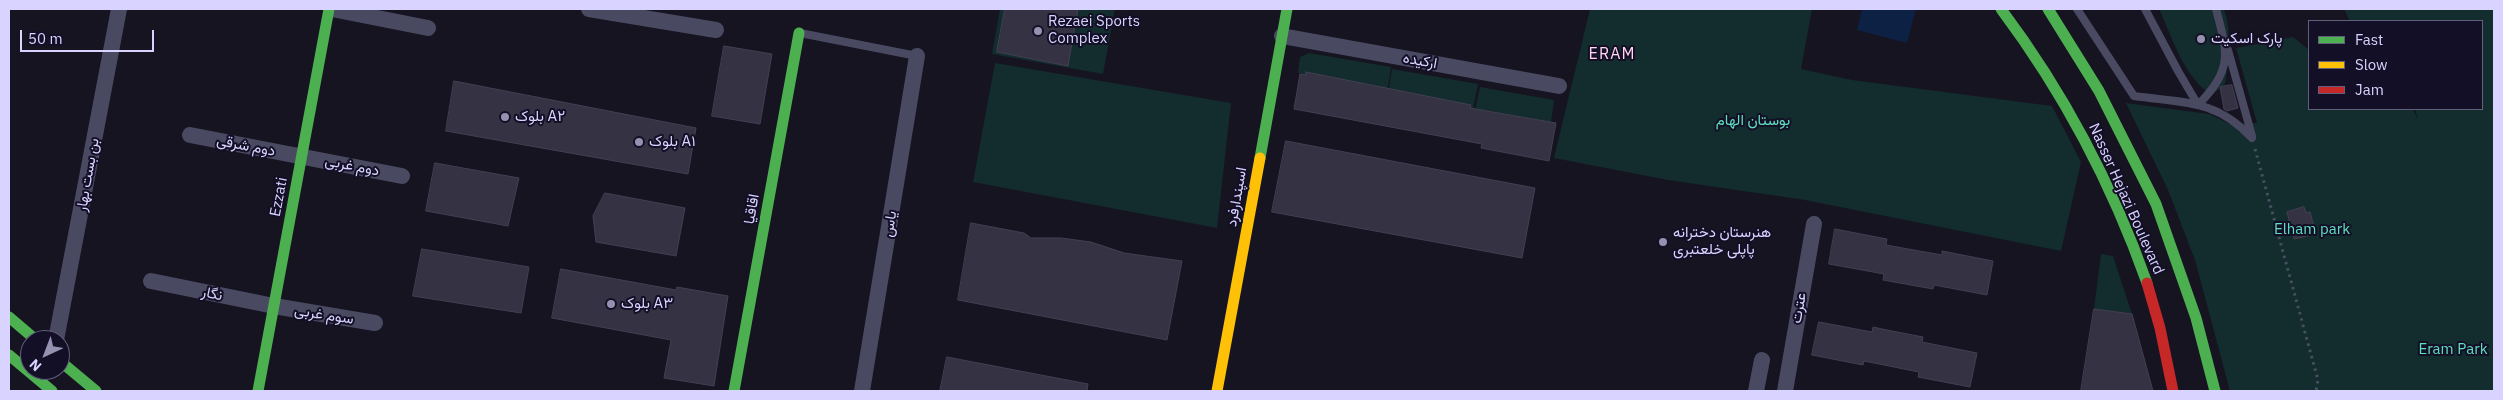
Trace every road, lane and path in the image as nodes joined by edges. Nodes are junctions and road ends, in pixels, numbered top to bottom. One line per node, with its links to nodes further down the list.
1 (118, 9): 28 (street, بن بست بهار)
2 (331, 9): 10 (street); 20 (main road, Ezzati)
3 (589, 9): 11 (street)
4 (1286, 9): 13 (main road, اسپندارفرد)
5 (2001, 9): 40 (main road, Nasser Hejazi Boulevard)
6 (2048, 9): 41 (main road, Nasser Hejazi Boulevard)
7 (2077, 9): 17 (lane)
8 (2145, 9): 17 (lane)
9 (2216, 9): 14 (lane)
10 (428, 28)
11 (716, 30)
12 (798, 32): 15 (lane); 35 (main road, اقاقیا)
13 (1282, 36): 16 (street, ارکیده); 37 (main road, اسپندارفرد)
14 (2226, 46): 17 (lane); 19 (lane)
15 (918, 56): 36 (street, یاس)
16 (1559, 86)
17 (2198, 105): 19 (lane)
18 (190, 135): 20 (street, دوم شرقی)
19 (2252, 138): 42 (path)
20 (302, 156): 21 (street, دوم غربی); 24 (main road, Ezzati)
21 (402, 176)
22 (1814, 224): 39 (street, عترت)
23 (151, 281): 24 (street, نگار)
24 (274, 306): 26 (street, سوم غربی); 34 (main road, Ezzati)
25 (9, 317): 27 (main road)
26 (375, 323)
27 (24, 330)
28 (58, 330)
29 (9, 355): 32 (main road)
30 (1762, 360): 38 (street)
31 (70, 369): 33 (main road)
32 (52, 391)
33 (96, 391)
34 (258, 391)
35 (734, 391)
36 (862, 391)
37 (1216, 391)
38 (1756, 391)
39 (1785, 391)
40 (2173, 391)
41 (2215, 391)
42 (2316, 391)

